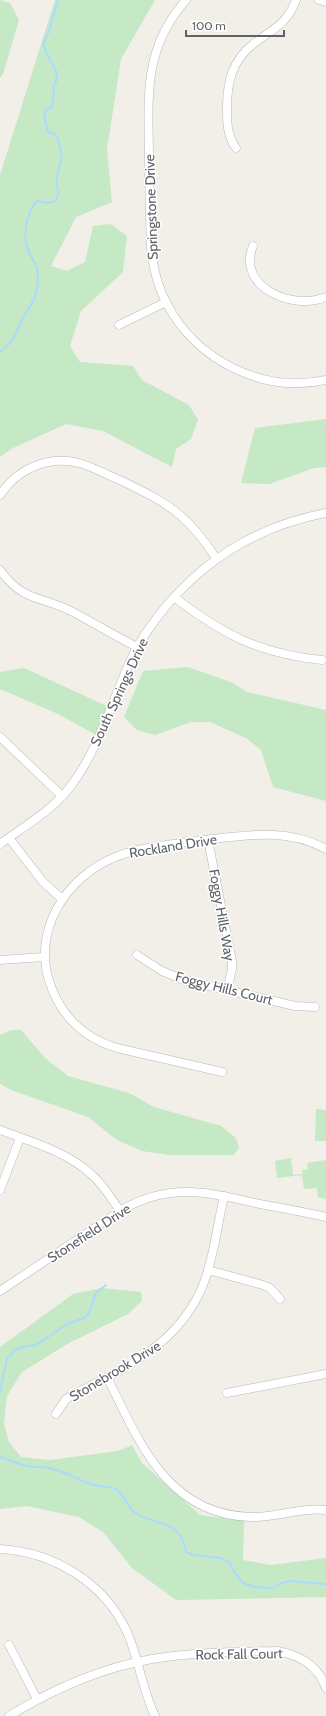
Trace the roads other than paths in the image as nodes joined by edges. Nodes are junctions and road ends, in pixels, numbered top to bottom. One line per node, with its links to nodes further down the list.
1 (186, 0): 8 (street, Springstone Drive)
2 (296, 0): 5 (street)
3 (319, 0): 4 (street)
4 (326, 2)
5 (236, 148)
6 (253, 246): 7 (street)
7 (326, 297)
8 (166, 302): 9 (street); 10 (street, Springstone Drive)
9 (119, 325)
10 (326, 380)
11 (0, 495): 13 (street)
12 (326, 513): 13 (street, South Springs Drive)
13 (216, 558): 15 (street, South Springs Drive)
14 (0, 570): 16 (street)
15 (174, 597): 16 (street, South Springs Drive); 17 (street)
16 (137, 648): 19 (street, South Springs Drive)
17 (322, 660)
18 (0, 737): 19 (street)
19 (62, 796): 20 (street, South Springs Drive)
20 (9, 838): 22 (street, South Springs Drive); 24 (street)
21 (208, 840): 23 (street, Rockland Drive); 24 (street, Rockland Drive); 28 (street, Foggy Hills Way)
22 (0, 844)
23 (326, 849)
24 (62, 899): 26 (street, Rockland Drive)
25 (138, 955): 28 (street, Foggy Hills Court)
26 (44, 957): 27 (street); 30 (street, Rockland Drive)
27 (0, 960)
28 (227, 990): 29 (street, Foggy Hills Court)
29 (315, 1007)
30 (222, 1072)
31 (0, 1130): 32 (street)
32 (20, 1138): 33 (street); 35 (street)
33 (0, 1190)
34 (224, 1196): 35 (street, Stonefield Drive); 36 (street, Stonefield Drive); 37 (street, Stonebrook Drive)
35 (120, 1210): 38 (street, Stonefield Drive)
36 (326, 1217)
37 (208, 1270): 39 (street); 41 (street, Stonebrook Drive)
38 (0, 1291)
39 (280, 1299)
40 (326, 1374): 42 (street)
41 (107, 1377): 43 (street, Stonebrook Drive); 44 (street)
42 (228, 1393)
43 (56, 1414)
44 (326, 1510)
45 (0, 1549): 47 (street)
46 (9, 1645): 49 (street)
47 (137, 1662): 48 (street, Rock Fall Court); 49 (street, Rock Fall Court); 51 (street)
48 (326, 1688)
49 (37, 1699): 50 (street, Rock Fall Court)
50 (9, 1716)
51 (155, 1716)

